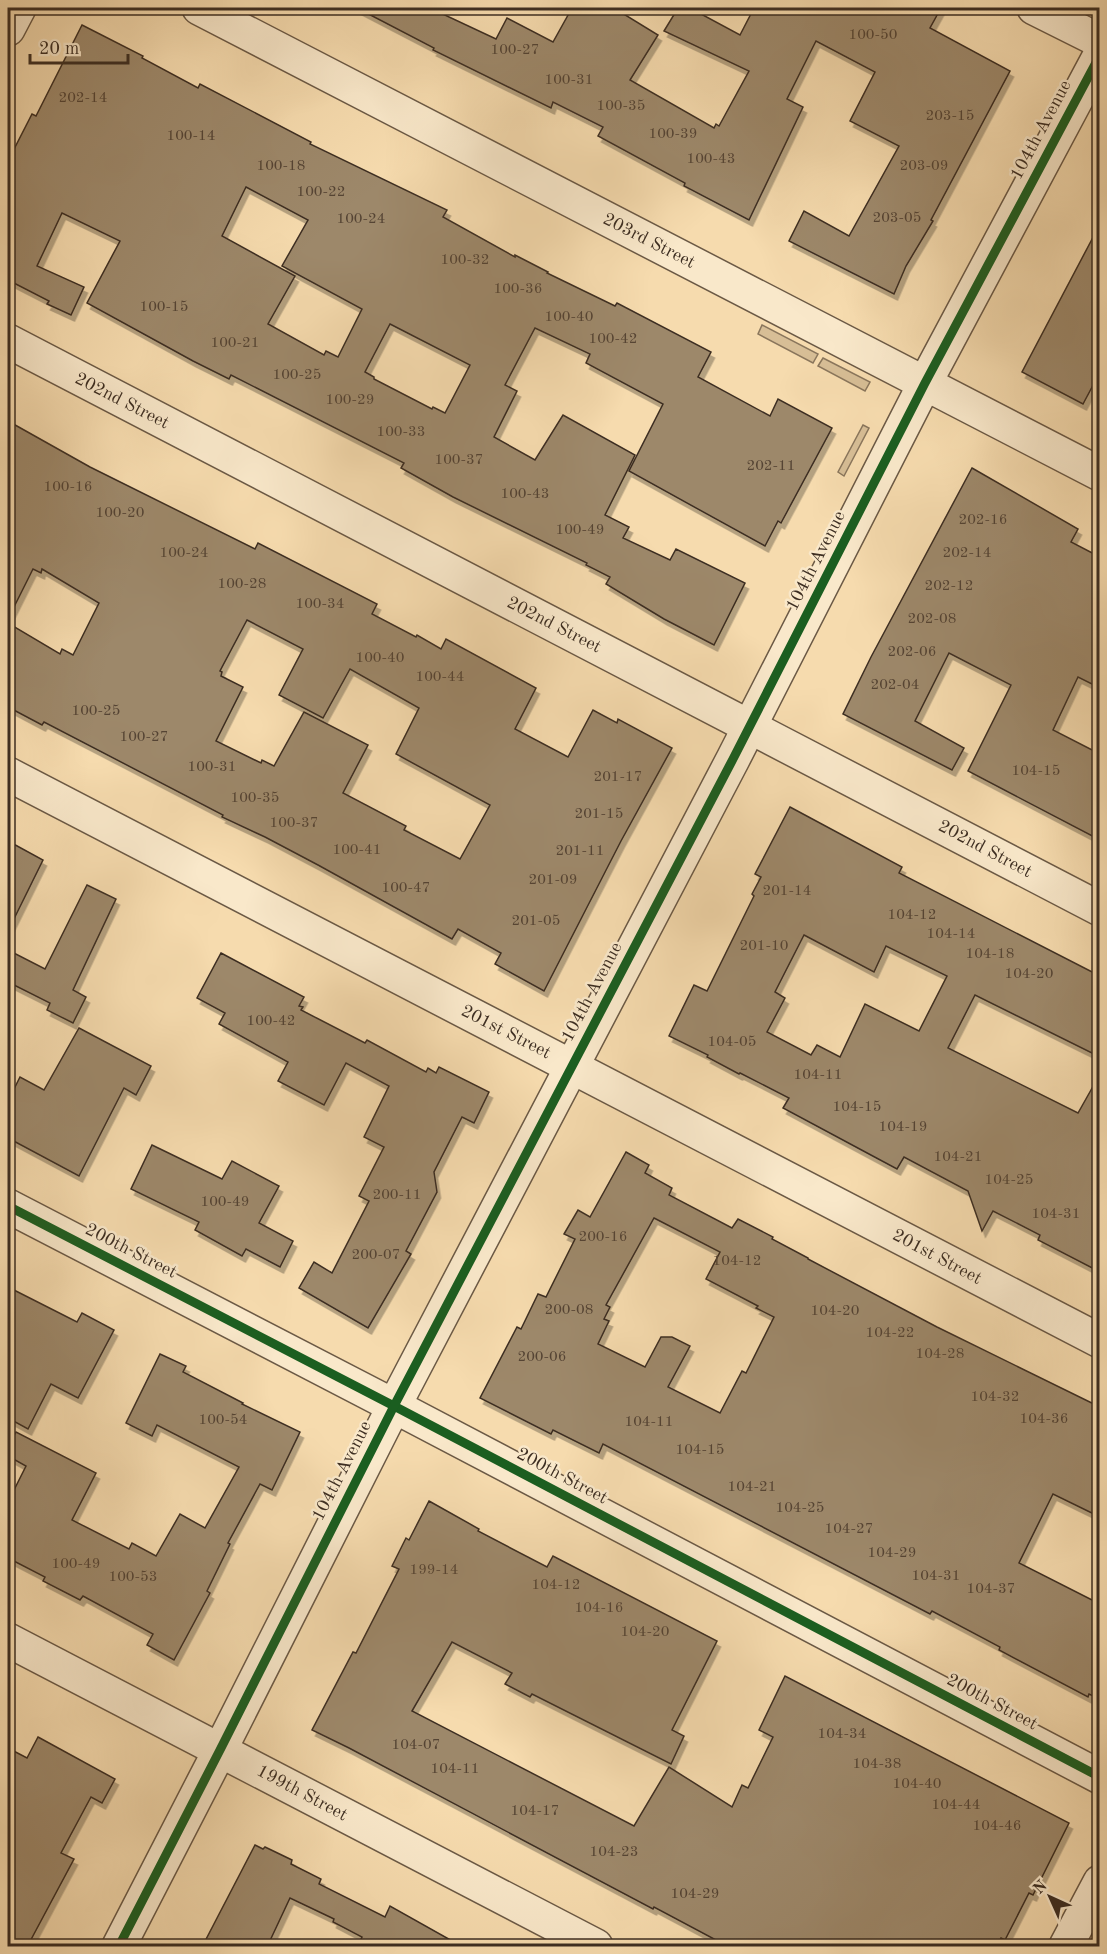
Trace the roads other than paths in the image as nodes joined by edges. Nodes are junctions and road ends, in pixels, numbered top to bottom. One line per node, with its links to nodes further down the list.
1 (19, 8): 4 (street)
2 (200, 8): 8 (street, 203rd Street)
3 (1034, 8): 5 (street)
4 (8, 29)
5 (1100, 41)
6 (1100, 55): 8 (street, 104th Avenue)
7 (8, 342): 10 (street, 202nd Street)
8 (925, 383): 9 (street, 203rd Street); 10 (street, 104th Avenue)
9 (1100, 474)
10 (749, 726): 12 (street, 202nd Street); 13 (street, 104th Avenue)
11 (8, 774): 13 (street, 201st Street)
12 (1100, 909)
13 (572, 1066): 15 (street, 201st Street); 16 (street, 104th Avenue)
14 (8, 1206): 16 (street, 200th Street)
15 (1100, 1341)
16 (394, 1406): 18 (street, 104th Avenue); 19 (street, 200th Street)
17 (8, 1640): 18 (street, 199th Street)
18 (220, 1750): 21 (street, 104th Avenue); 22 (street, 199th Street)
19 (1100, 1777)
20 (1100, 1882): 23 (street)
21 (119, 1947)
22 (596, 1947)
23 (1066, 1947)

